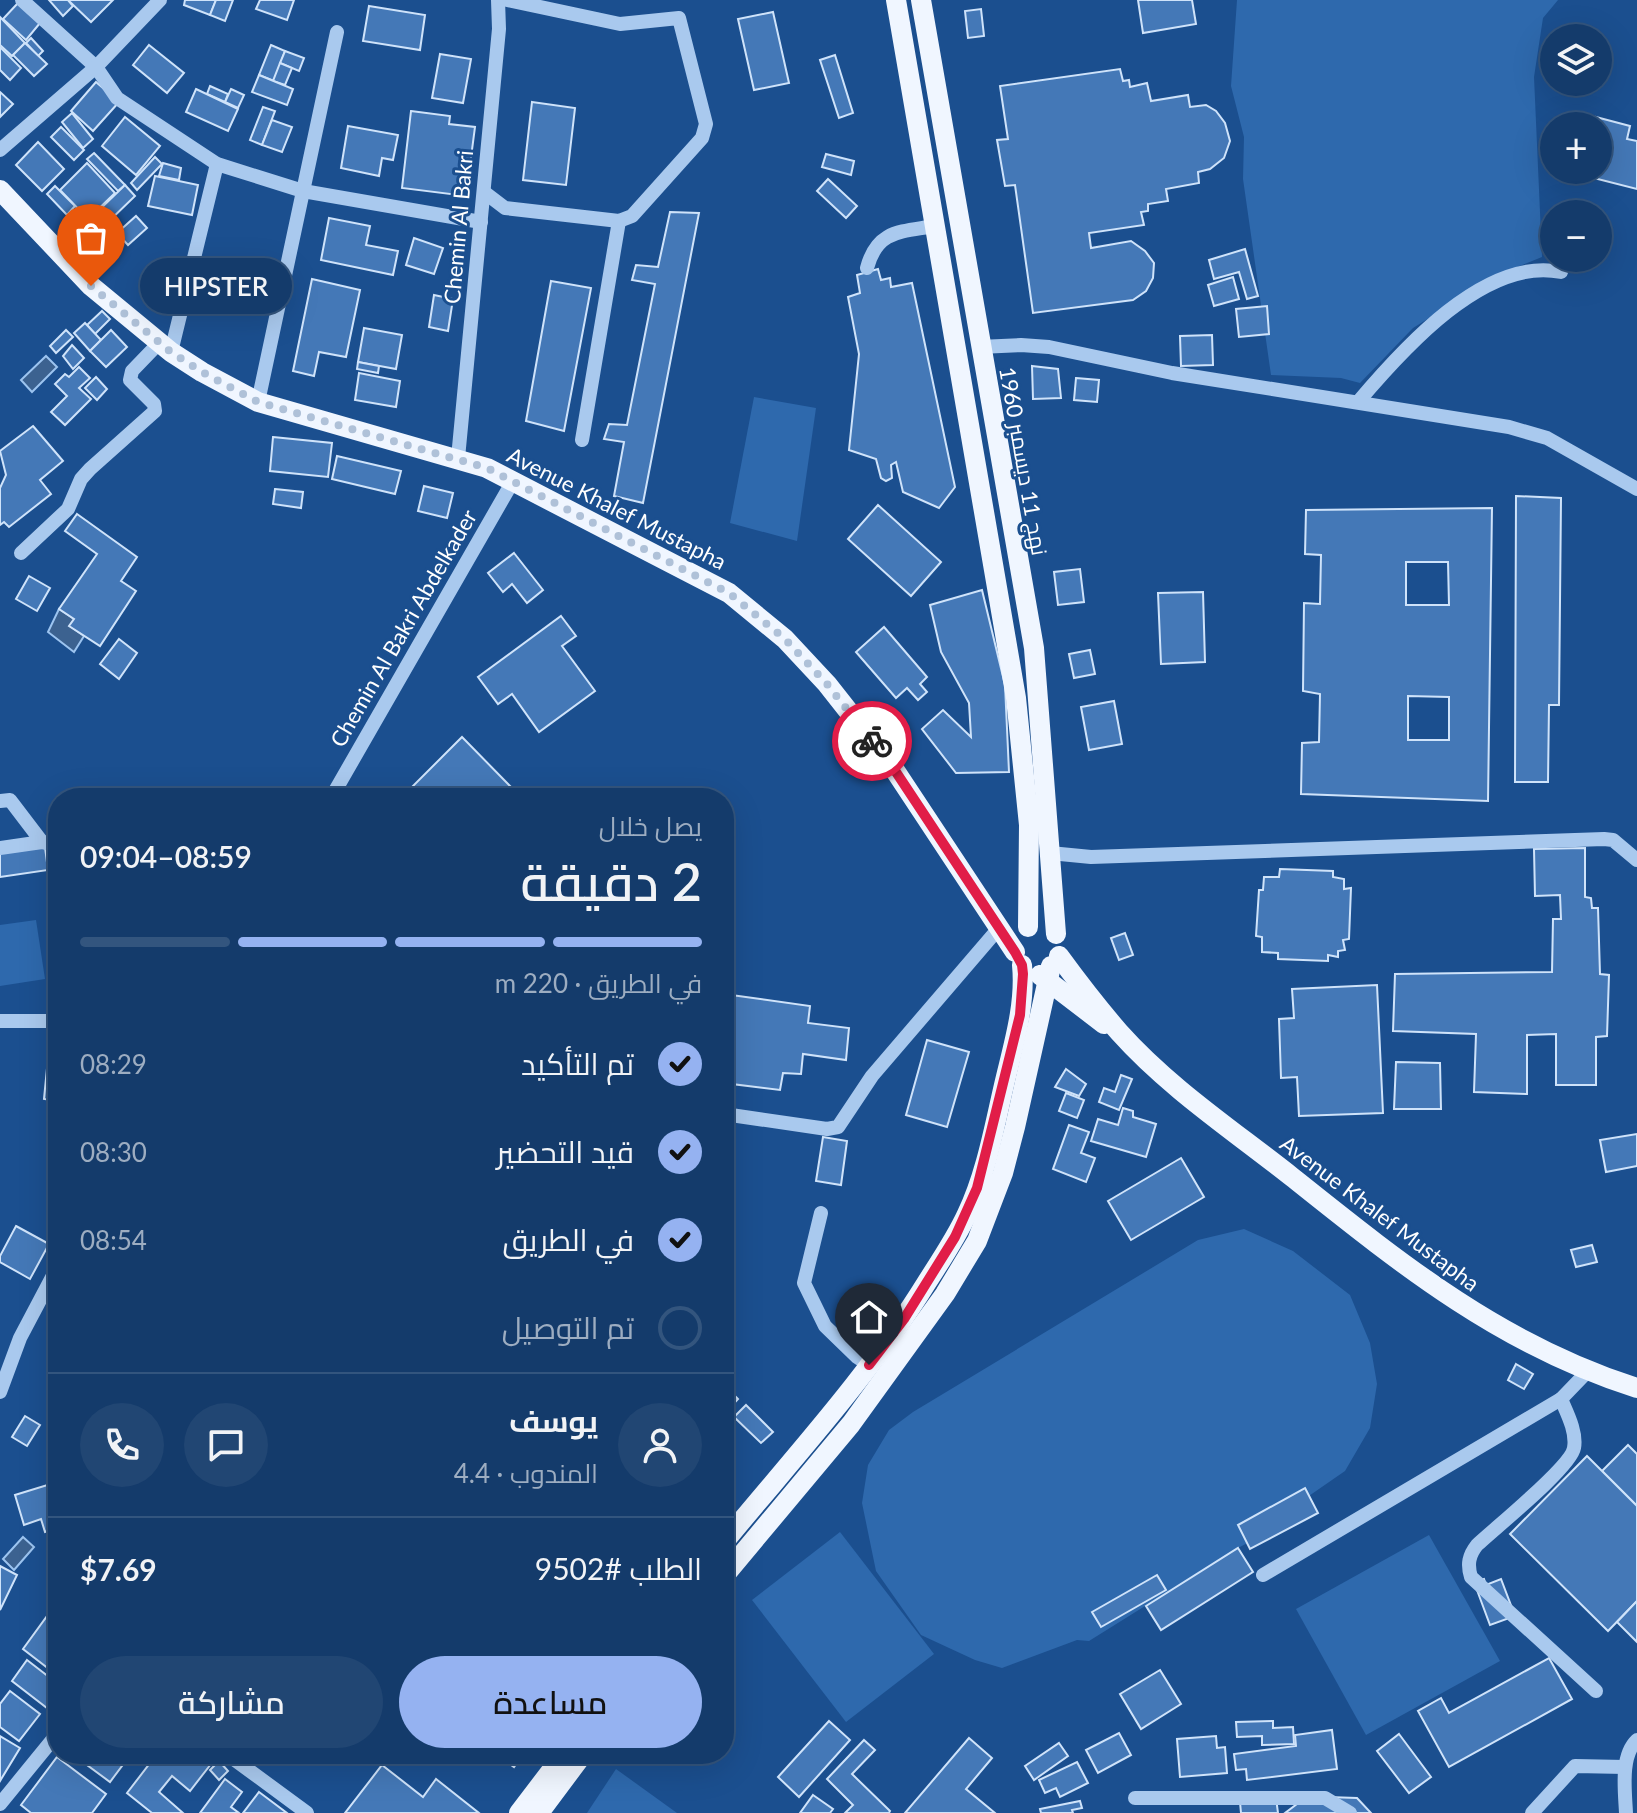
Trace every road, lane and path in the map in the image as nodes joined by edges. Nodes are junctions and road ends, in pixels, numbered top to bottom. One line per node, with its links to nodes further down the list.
1 (22, 0): 8 (street)
2 (160, 0): 8 (street)
3 (498, 0): 13 (street, Chemin Al Bakri)
4 (507, 0): 14 (street)
5 (896, 0): 16 (main road)
6 (921, 0): 20 (main road, نهج 11 ديسمبر 1960)
7 (337, 32): 12 (street)
8 (96, 67): 9 (street); 10 (street)
9 (0, 150)
10 (217, 164): 12 (street); 19 (street)
11 (0, 190): 19 (main road, Avenue Khalef Mustapha)
12 (303, 191): 15 (street); 21 (street)
13 (484, 192): 14 (street); 15 (street, Chemin Al Bakri)
14 (619, 221): 23 (street)
15 (481, 222): 24 (street, Chemin Al Bakri)
16 (934, 226): 17 (street); 37 (main road)
17 (867, 268)
18 (1540, 269): 22 (street)
19 (165, 347): 21 (main road, Avenue Khalef Mustapha); 27 (street)
20 (979, 347): 22 (street); 33 (main road, نهج 11 ديسمبر 1960)
21 (258, 402): 24 (main road, Avenue Khalef Mustapha)
22 (1358, 402): 26 (street)
23 (582, 440)
24 (458, 458): 25 (main road, Avenue Khalef Mustapha)
25 (513, 481): 28 (street, Chemin Al Bakri Abdelkader); 35 (main road, Avenue Khalef Mustapha)
26 (1637, 489)
27 (21, 553)
28 (337, 788)
29 (0, 801): 30 (street)
30 (42, 842): 31 (street); 32 (street)
31 (48, 844)
32 (0, 848)
33 (1050, 853): 34 (street); 38 (main road, نهج 11 ديسمبر 1960)
34 (1637, 860)
35 (970, 883): 36 (main road, Avenue Khalef Mustapha); 37 (main road, Avenue Khalef Mustapha)
36 (999, 928): 39 (main road, Avenue Khalef Mustapha); 42 (street)
37 (1027, 928): 38 (main road); 39 (main road)
38 (1056, 934): 39 (main road, نهج 11 ديسمبر 1960)
39 (1038, 965): 45 (main road); 46 (main road, Avenue Khalef Mustapha); 51 (main road)
40 (0, 1021): 41 (street)
41 (48, 1021)
42 (734, 1115)
43 (821, 1213): 45 (street)
44 (48, 1285): 48 (street)
45 (869, 1365): 50 (main road)
46 (1587, 1372): 47 (main road, Avenue Khalef Mustapha); 49 (street)
47 (1637, 1388)
48 (0, 1392)
49 (1561, 1399): 52 (street); 53 (street)
50 (734, 1524)
51 (734, 1564)
52 (1263, 1575)
53 (1596, 1691)
54 (1637, 1740): 59 (street)
55 (48, 1745): 61 (street)
56 (241, 1764): 63 (street)
57 (556, 1764): 64 (main road)
58 (576, 1764): 65 (main road)
59 (1625, 1767): 67 (street); 68 (street)
60 (1135, 1798): 66 (street)
61 (0, 1804): 62 (street)
62 (13, 1813)
63 (307, 1813)
64 (519, 1813)
65 (539, 1813)
66 (1350, 1813)
67 (1532, 1813)
68 (1626, 1813)

